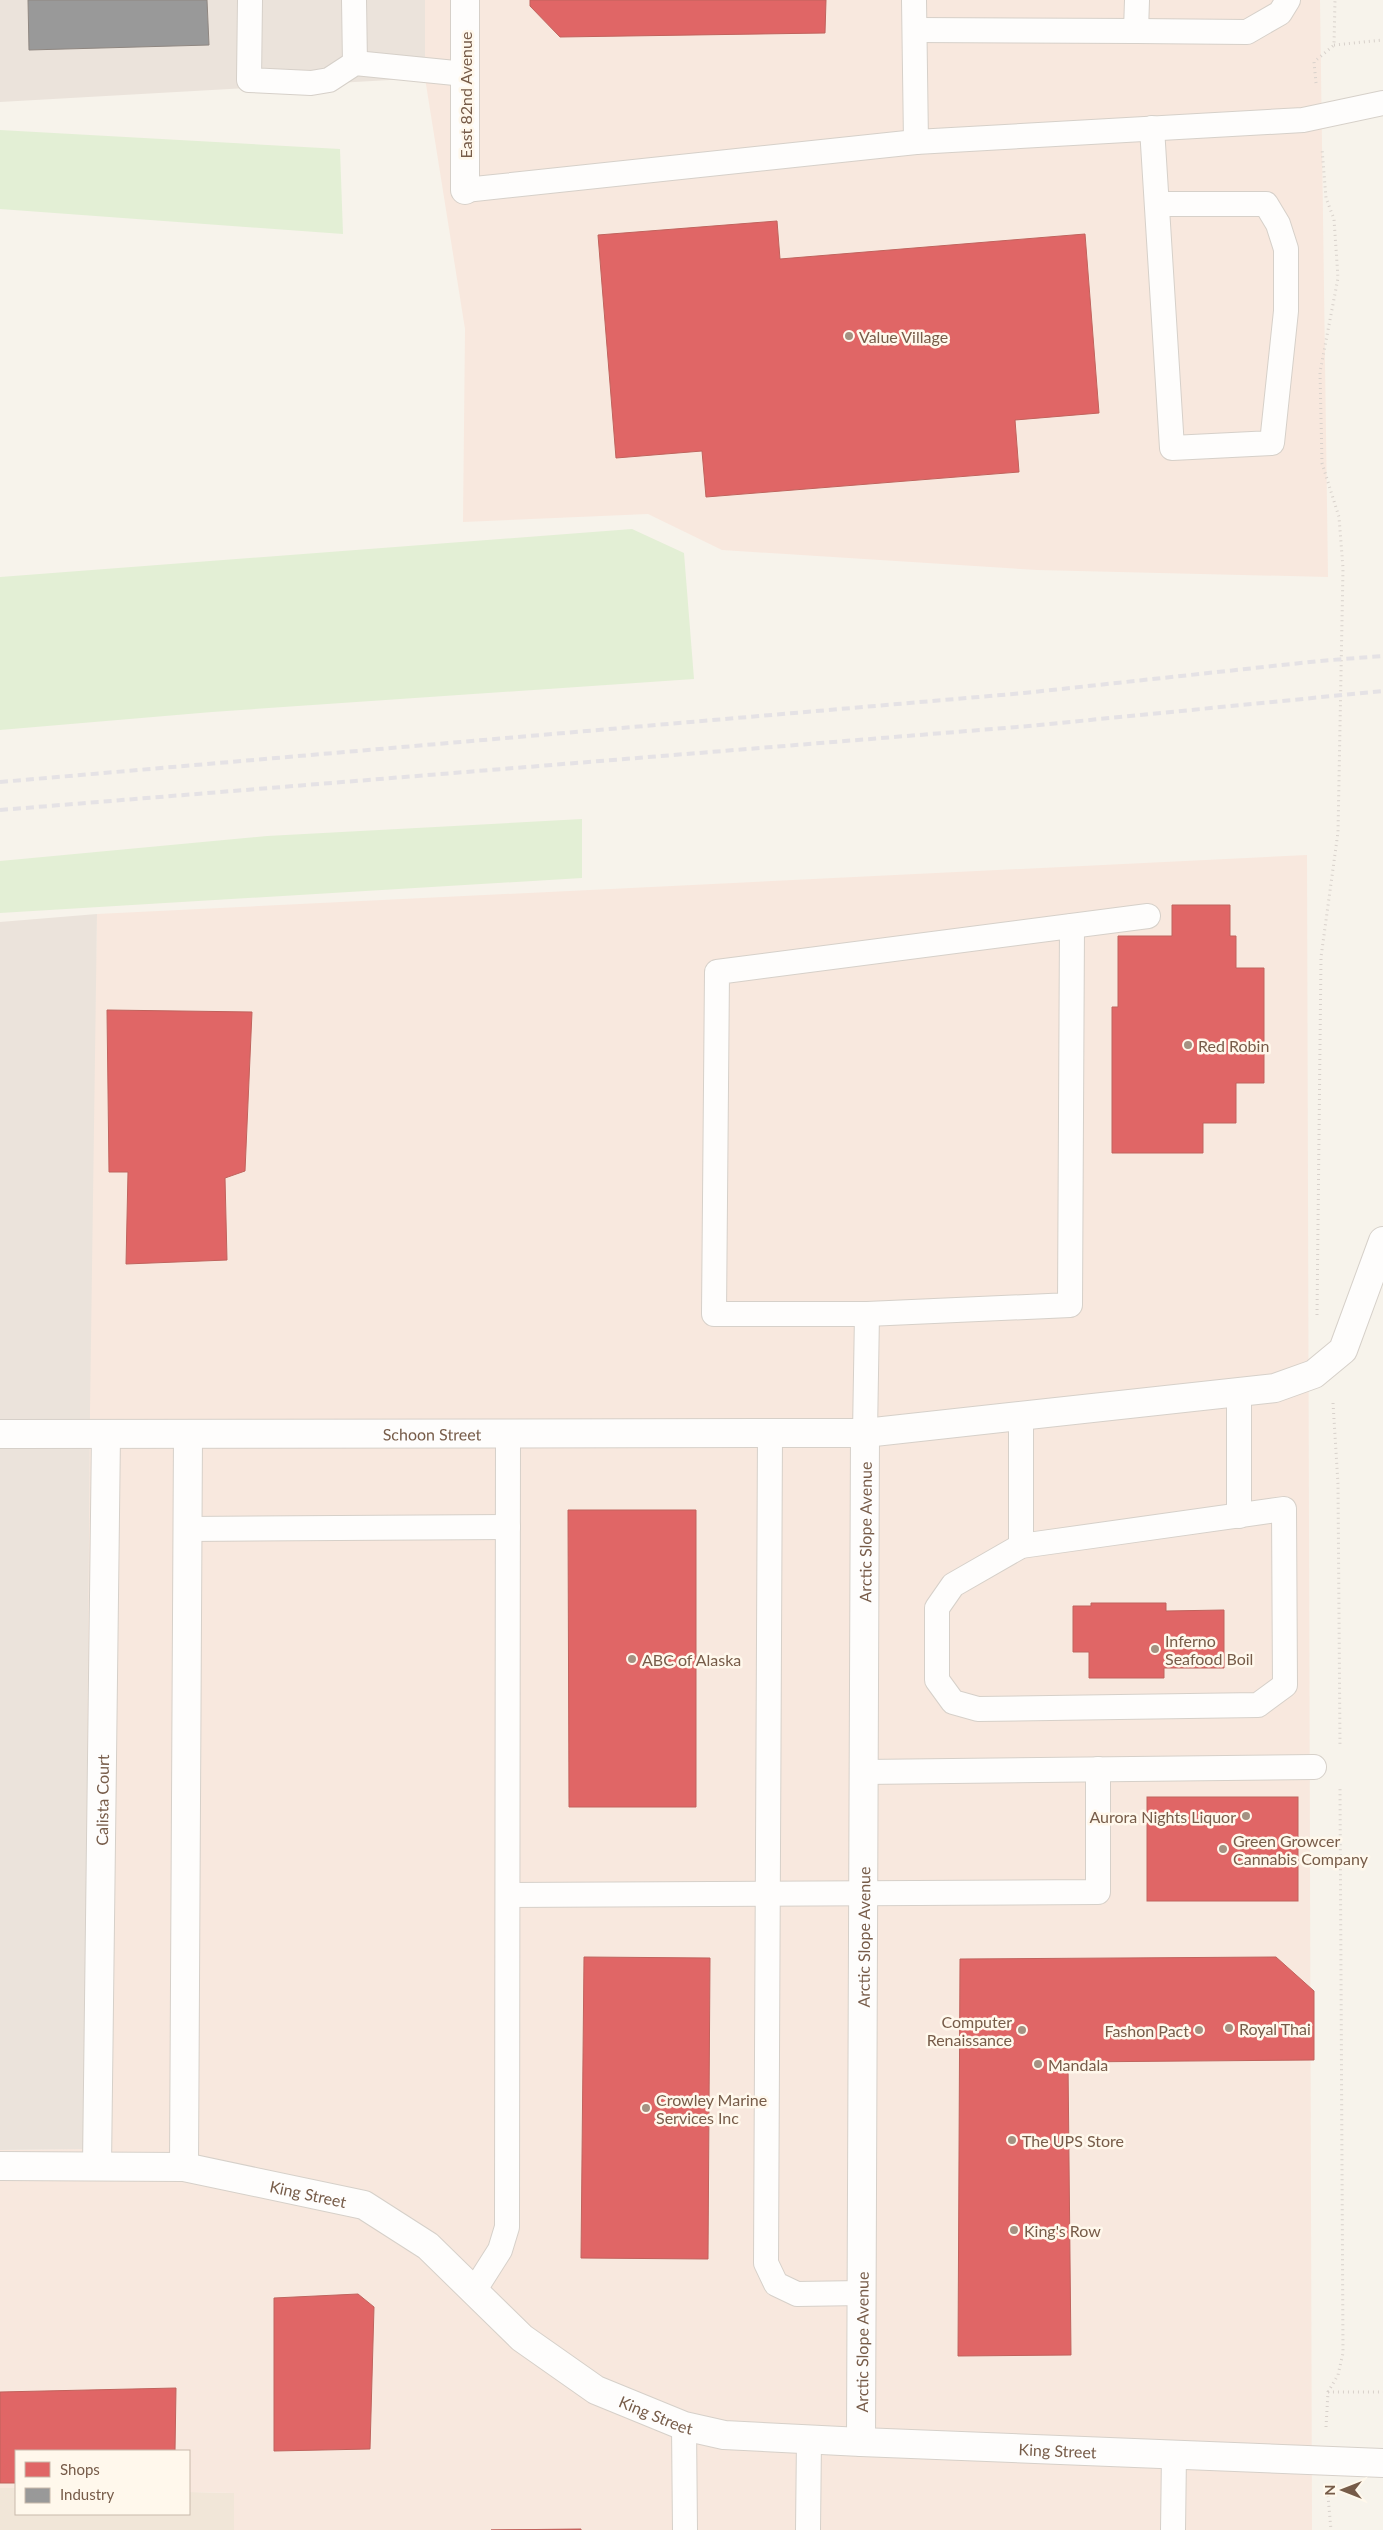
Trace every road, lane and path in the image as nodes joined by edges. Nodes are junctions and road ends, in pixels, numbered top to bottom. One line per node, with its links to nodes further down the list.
1 (250, 0): 12 (lane)
2 (354, 0): 12 (lane)
3 (465, 0): 13 (street, East 82nd Avenue)
4 (914, 0): 8 (lane)
5 (1136, 0): 9 (lane)
6 (1288, 0): 9 (lane)
7 (1335, 0): 11 (path)
8 (915, 30): 9 (lane); 17 (lane)
9 (1136, 31)
10 (1383, 40): 11 (path)
11 (1334, 45): 15 (path)
12 (355, 64): 13 (lane)
13 (465, 74): 18 (street, East 82nd Avenue)
14 (1383, 103): 15 (lane)
15 (1319, 116): 16 (lane); 24 (path)
16 (1152, 128): 17 (lane); 19 (lane)
17 (916, 142): 18 (lane)
18 (465, 190)
19 (1158, 204): 19 (lane)
20 (1148, 916): 21 (lane)
21 (1072, 926): 23 (lane); 23 (lane)
22 (1383, 1241): 24 (street, Schoon Street)
23 (867, 1314): 28 (lane)
24 (1326, 1364): 25 (street, Schoon Street); 37 (path)
25 (1239, 1392): 26 (street, Schoon Street); 33 (lane)
26 (1021, 1416): 28 (street, Schoon Street); 36 (lane)
27 (770, 1433): 28 (street, Schoon Street); 31 (street, Schoon Street); 42 (lane)
28 (865, 1433): 40 (street, Arctic Slope Avenue)
29 (0, 1434): 30 (street, Schoon Street)
30 (106, 1434): 32 (street, Schoon Street); 46 (street, Calista Court)
31 (508, 1434): 32 (street, Schoon Street); 34 (lane)
32 (188, 1435): 35 (street)
33 (1239, 1516): 36 (lane); 36 (lane)
34 (508, 1526): 35 (lane); 44 (lane)
35 (187, 1529): 47 (street)
36 (1021, 1546)
37 (1340, 1749)
38 (1314, 1766): 39 (lane)
39 (1098, 1769): 40 (lane); 43 (lane)
40 (864, 1772): 43 (street, Arctic Slope Avenue)
41 (1340, 1778): 50 (path)
42 (769, 1894): 43 (lane); 44 (lane); 49 (lane)
43 (864, 1894): 49 (street, Arctic Slope Avenue)
44 (508, 1895): 48 (lane)
45 (0, 2166): 46 (street, King Street)
46 (97, 2166): 47 (street, King Street)
47 (184, 2167): 48 (street, King Street)
48 (474, 2291): 51 (street, King Street)
49 (862, 2293): 53 (street, Arctic Slope Avenue)
50 (1328, 2392)
51 (684, 2426): 52 (street, King Street); 56 (lane)
52 (808, 2439): 53 (street, King Street); 57 (lane)
53 (861, 2442): 54 (street, King Street)
54 (1174, 2454): 55 (street, King Street); 58 (lane)
55 (1383, 2463)
56 (685, 2530)
57 (808, 2530)
58 (1173, 2530)

